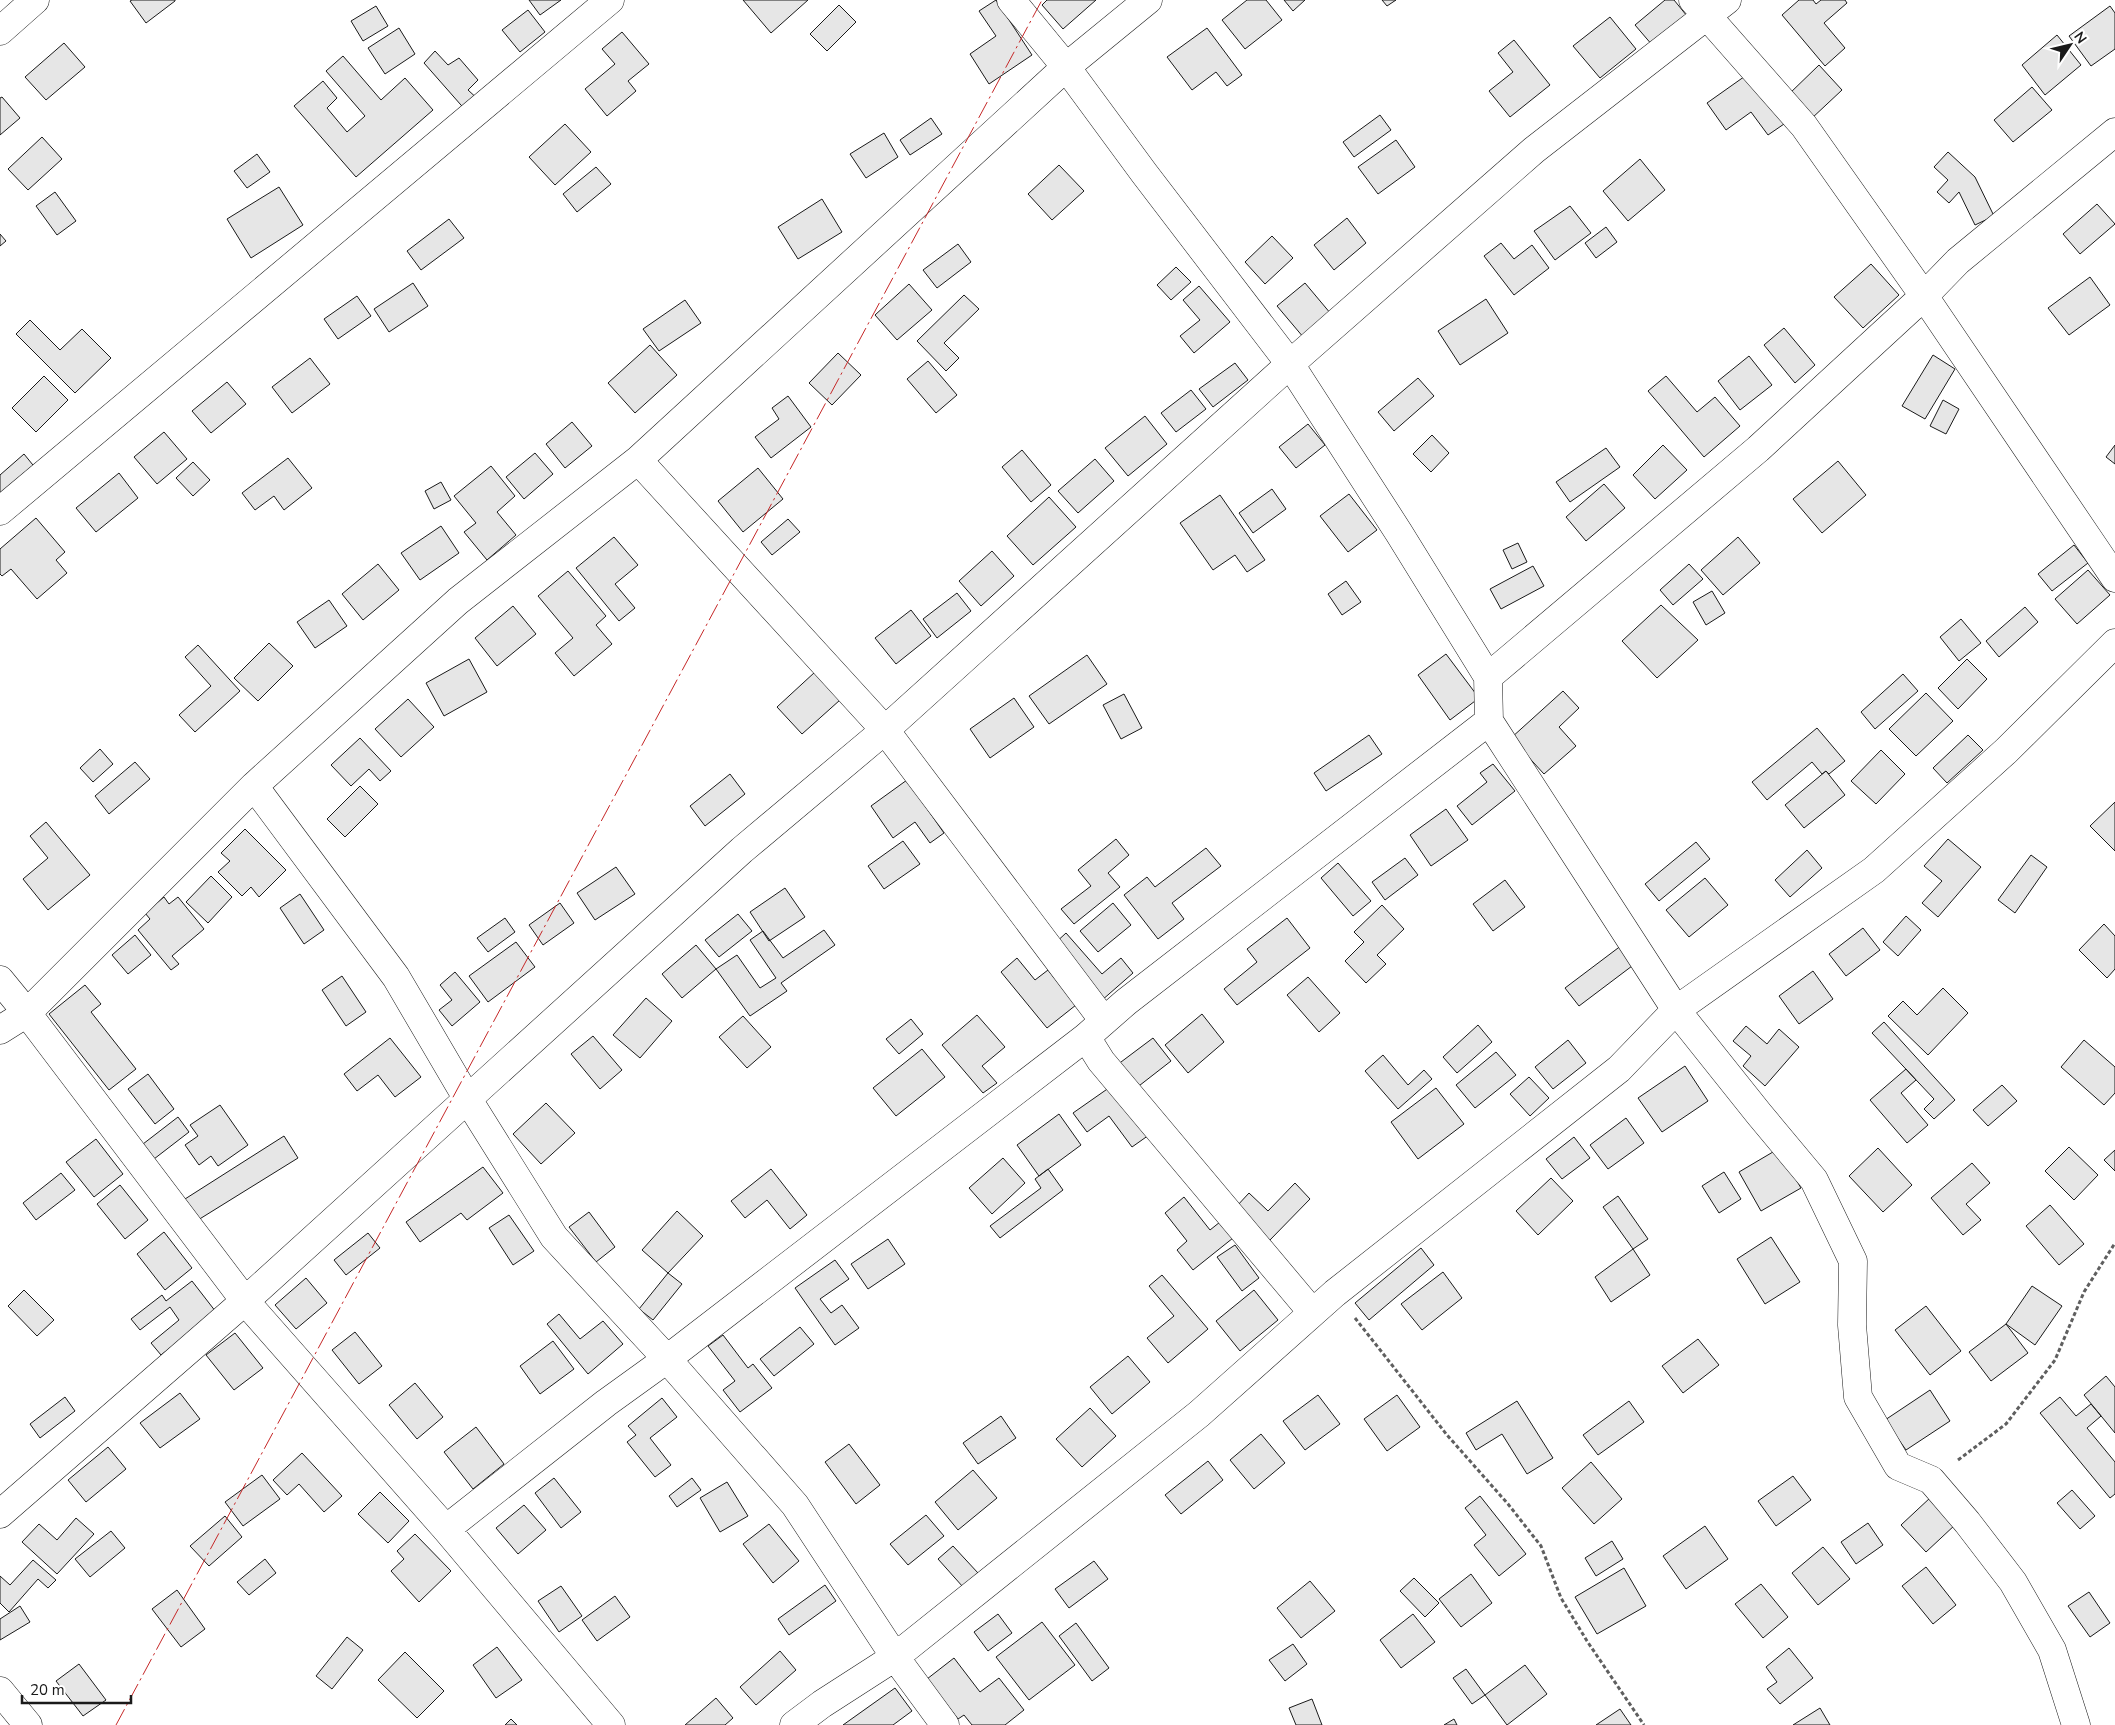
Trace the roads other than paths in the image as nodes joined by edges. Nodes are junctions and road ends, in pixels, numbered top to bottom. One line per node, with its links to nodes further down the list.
1 (35, 0): 6 (street)
2 (610, 0): 12 (street)
3 (1012, 0): 7 (street)
4 (1148, 0): 7 (street)
5 (1709, 6): 9 (street); 10 (street)
6 (0, 31)
7 (1066, 67): 10 (street); 11 (street)
8 (2115, 132): 9 (street)
9 (1924, 296): 13 (street); 15 (street)
10 (1290, 364): 15 (street); 17 (street)
11 (638, 460): 17 (street); 18 (street)
12 (0, 511)
13 (2115, 578)
14 (2115, 643): 20 (street)
15 (1488, 678): 16 (street)
16 (1489, 721): 20 (street); 22 (street)
17 (885, 730): 22 (street); 24 (street)
18 (254, 786): 21 (street); 24 (street)
19 (0, 980): 21 (street)
20 (1676, 1010): 26 (street); 36 (street)
21 (27, 1013): 23 (street); 25 (street)
22 (1095, 1029): 26 (street); 27 (street)
23 (0, 1030)
24 (467, 1098): 25 (street); 27 (street)
25 (244, 1301): 28 (street); 29 (street)
26 (1312, 1312): 30 (street)
27 (666, 1359): 29 (street); 30 (street)
28 (0, 1514)
29 (446, 1529): 33 (street)
30 (895, 1658): 34 (street); 35 (street)
31 (0, 1691): 32 (street)
32 (28, 1725)
33 (611, 1725)
34 (794, 1725)
35 (945, 1725)
36 (2076, 1725)

